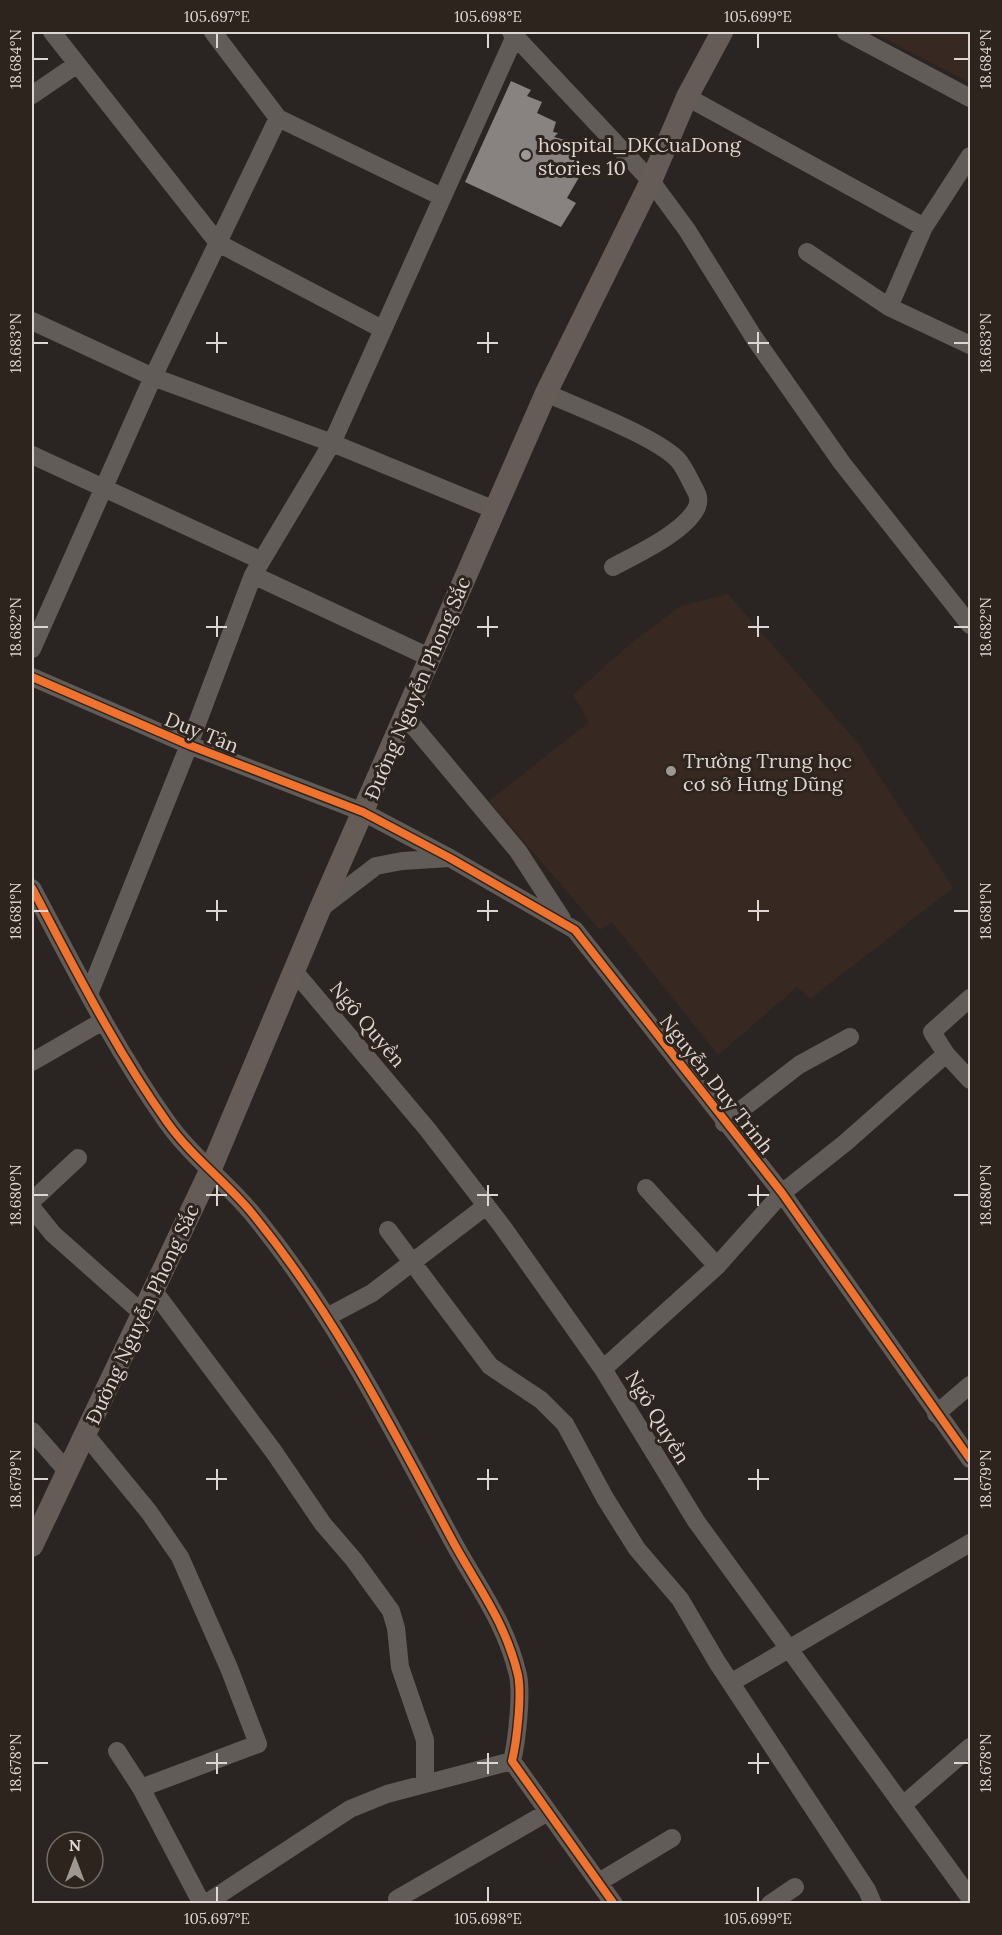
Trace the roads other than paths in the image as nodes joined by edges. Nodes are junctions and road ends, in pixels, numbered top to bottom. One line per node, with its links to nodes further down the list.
1 (51, 32): 6 (street)
2 (213, 32): 10 (street)
3 (722, 32): 8 (main road, Đường Nguyễn Phong Sắc)
4 (846, 32): 9 (street)
5 (513, 34): 12 (street); 13 (street)
6 (76, 64): 7 (street); 15 (street)
7 (32, 95)
8 (687, 97): 12 (main road, Đường Nguyễn Phong Sắc); 14 (street)
9 (970, 98)
10 (278, 118): 13 (street); 15 (street)
11 (970, 156): 14 (street)
12 (651, 181): 22 (main road, Đường Nguyễn Phong Sắc); 29 (street)
13 (441, 198): 19 (street)
14 (924, 227): 17 (street)
15 (218, 243): 19 (street); 21 (street)
16 (807, 252): 17 (street)
17 (889, 307): 20 (street)
18 (32, 321): 21 (street)
19 (382, 329): 23 (street)
20 (970, 345)
21 (153, 377): 23 (street); 25 (street)
22 (546, 393): 26 (main road, Đường Nguyễn Phong Sắc); 28 (street)
23 (332, 443): 26 (street); 27 (street)
24 (32, 457): 25 (street)
25 (104, 489): 27 (street); 30 (street)
26 (495, 510): 31 (main road, Đường Nguyễn Phong Sắc)
27 (256, 567): 31 (street); 34 (street)
28 (613, 567)
29 (970, 626)
30 (32, 649)
31 (429, 657): 33 (main road, Đường Nguyễn Phong Sắc)
32 (32, 677): 34 (street, Duy Tân)
33 (405, 716): 35 (main road, Đường Nguyễn Phong Sắc); 39 (street)
34 (189, 745): 35 (street, Duy Tân); 41 (street)
35 (363, 812): 36 (street, Nguyễn Duy Trinh); 38 (main road, Đường Nguyễn Phong Sắc)
36 (450, 858): 38 (street); 39 (street, Nguyễn Duy Trinh)
37 (32, 888): 41 (street)
38 (320, 909): 40 (main road, Đường Nguyễn Phong Sắc)
39 (563, 921): 48 (street, Nguyễn Duy Trinh)
40 (294, 971): 50 (main road, Đường Nguyễn Phong Sắc); 54 (street, Ngô Quyền)
41 (89, 994): 43 (street)
42 (970, 998): 45 (street)
43 (103, 1021): 46 (street); 50 (street)
44 (850, 1037): 48 (street)
45 (946, 1054): 47 (street); 52 (street)
46 (32, 1062)
47 (970, 1080)
48 (724, 1123): 52 (street, Nguyễn Duy Trinh)
49 (78, 1158): 53 (street)
50 (210, 1171): 59 (main road, Đường Nguyễn Phong Sắc); 61 (street)
51 (646, 1188): 58 (street)
52 (782, 1193): 58 (street); 64 (street, Nguyễn Duy Trinh)
53 (32, 1201)
54 (486, 1206): 57 (street); 62 (street, Ngô Quyền)
55 (32, 1208): 60 (street)
56 (388, 1230): 57 (street)
57 (412, 1264): 61 (street); 72 (street)
58 (717, 1266): 62 (street)
59 (153, 1290): 60 (main road, Đường Nguyễn Phong Sắc); 76 (street)
60 (142, 1313): 66 (main road, Đường Nguyễn Phong Sắc)
61 (327, 1317): 75 (street)
62 (603, 1370): 71 (street, Ngô Quyền)
63 (970, 1385): 64 (street)
64 (936, 1414): 67 (street, Nguyễn Duy Trinh)
65 (32, 1431): 68 (street)
66 (85, 1434): 68 (main road, Đường Nguyễn Phong Sắc); 77 (street)
67 (970, 1459)
68 (67, 1471): 70 (main road, Đường Nguyễn Phong Sắc)
69 (970, 1543): 71 (street)
70 (32, 1546)
71 (790, 1649): 72 (street); 78 (street, Ngô Quyền)
72 (732, 1682): 88 (street)
73 (970, 1747): 78 (street)
74 (117, 1750): 77 (street)
75 (512, 1761): 76 (street); 79 (street)
76 (425, 1784): 85 (street)
77 (141, 1788): 85 (street)
78 (903, 1805): 83 (street, Ngô Quyền)
79 (548, 1812): 81 (street); 84 (street)
80 (672, 1838): 81 (street)
81 (599, 1882): 86 (street)
82 (795, 1887): 87 (street)
83 (970, 1898)
84 (397, 1899)
85 (203, 1904)
86 (614, 1904)
87 (770, 1904)
88 (873, 1904)

